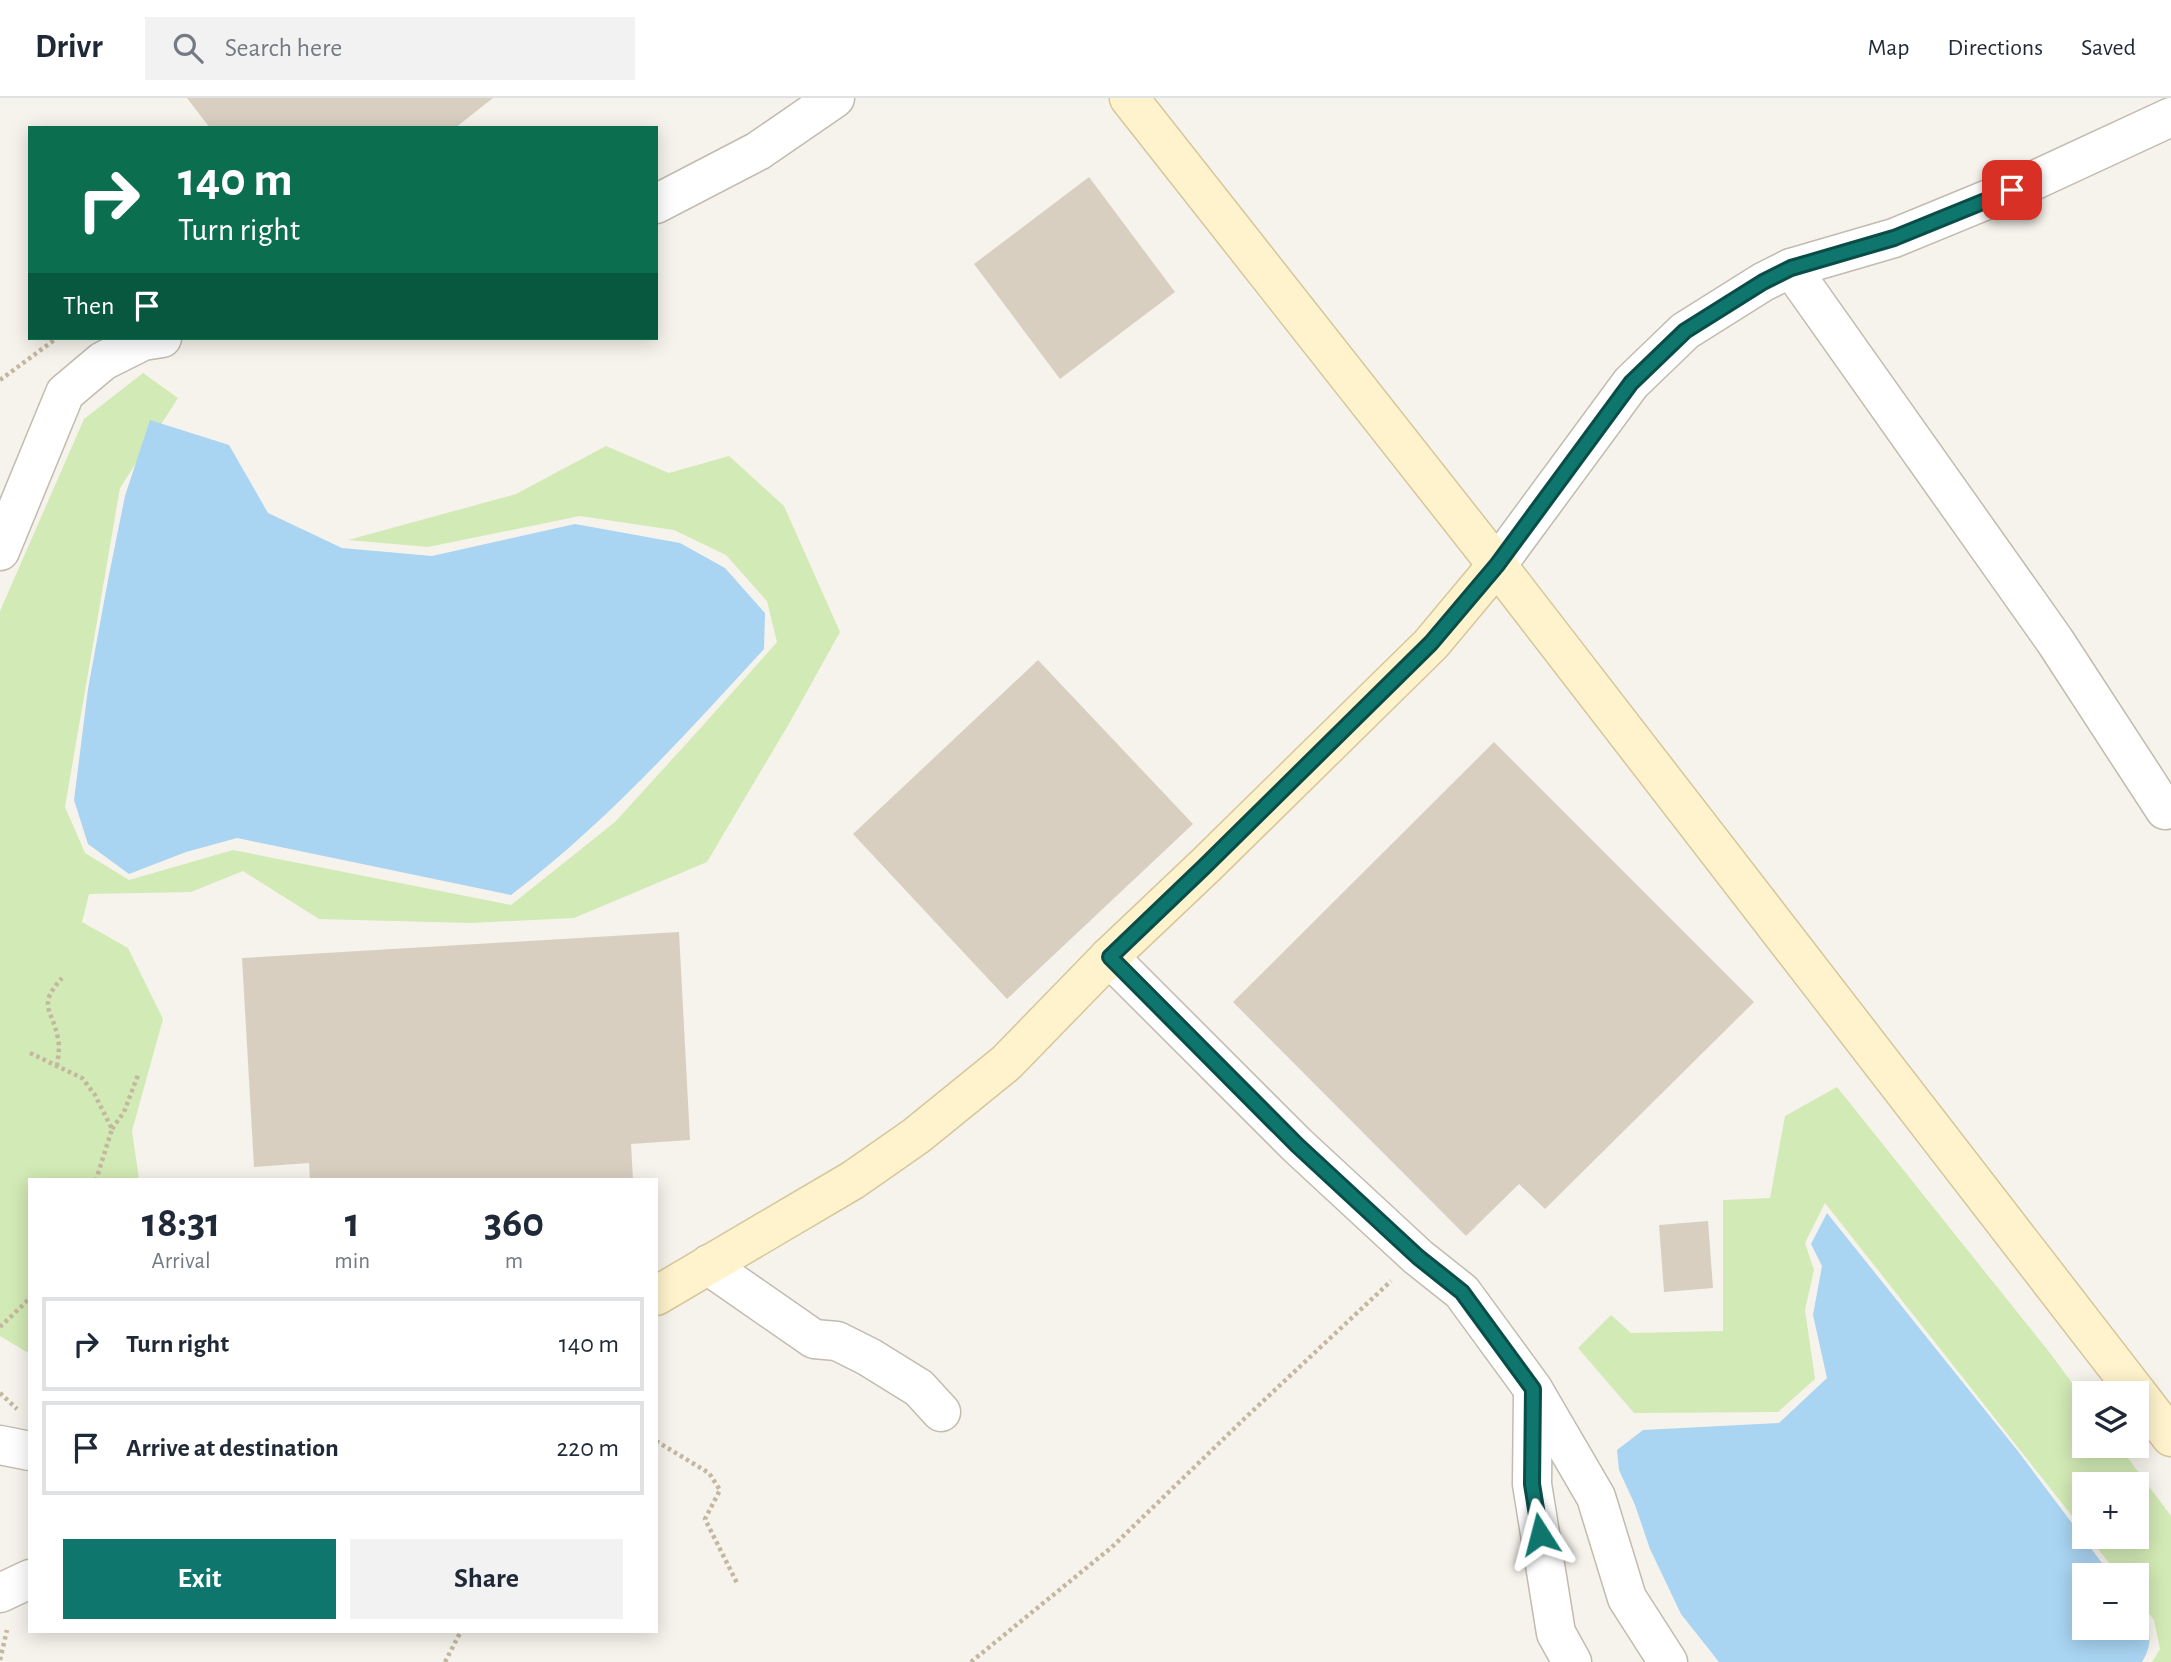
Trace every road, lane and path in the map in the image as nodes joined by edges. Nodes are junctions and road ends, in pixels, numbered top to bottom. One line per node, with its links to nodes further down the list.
1 (835, 98): 4 (street)
2 (1129, 98): 10 (street)
3 (2171, 117): 5 (street)
4 (658, 203)
5 (1791, 268): 10 (street); 11 (street)
6 (54, 340): 8 (path)
7 (149, 340): 9 (street)
8 (0, 380)
9 (0, 551)
10 (1497, 565): 12 (street); 26 (street)
11 (2171, 807)
12 (1110, 957): 19 (street); 20 (street)
13 (62, 978): 15 (path)
14 (30, 1053): 15 (path)
15 (57, 1066): 17 (path)
16 (138, 1075): 17 (path)
17 (112, 1129): 18 (path)
18 (97, 1178)
19 (1418, 1257): 24 (street); 35 (path)
20 (709, 1264): 21 (street); 25 (street)
21 (658, 1295)
22 (28, 1300): 23 (path)
23 (0, 1327)
24 (1533, 1389): 36 (street); 37 (street)
25 (941, 1412)
26 (2171, 1437)
27 (658, 1442): 31 (path)
28 (0, 1445): 29 (street)
29 (28, 1451)
30 (28, 1580): 32 (street)
31 (737, 1583)
32 (0, 1593)
33 (460, 1633): 34 (path)
34 (445, 1662)
35 (971, 1662)
36 (1572, 1662)
37 (1668, 1662)

